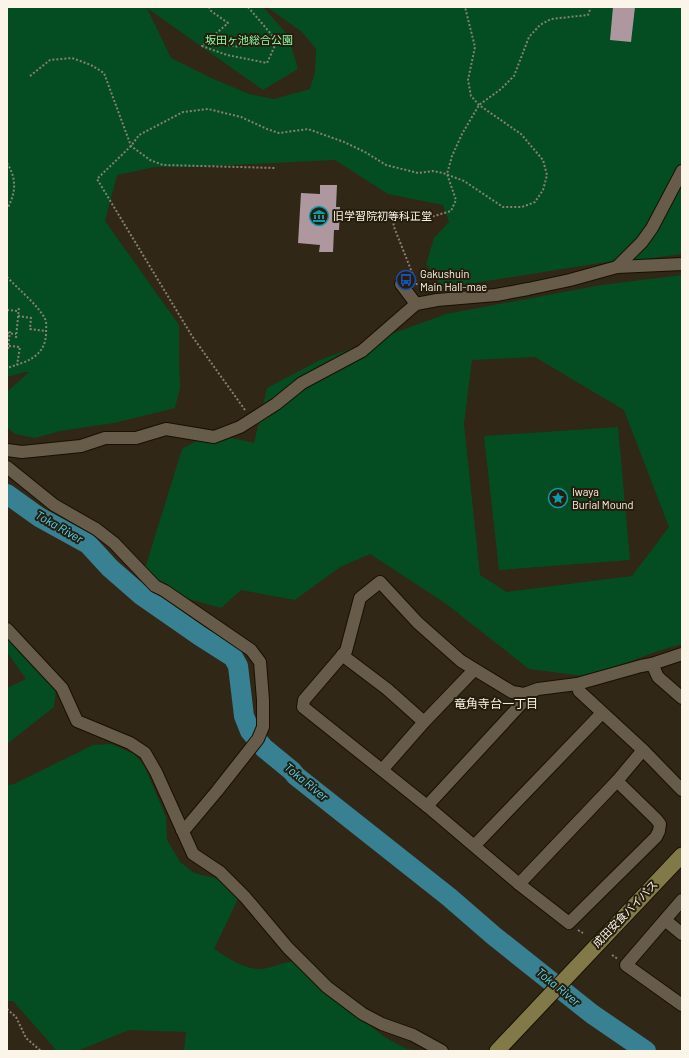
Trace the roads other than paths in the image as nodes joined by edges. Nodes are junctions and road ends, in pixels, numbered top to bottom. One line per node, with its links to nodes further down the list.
1 (682, 171): 3 (street)
2 (682, 264): 3 (street)
3 (617, 267): 5 (street)
4 (401, 284): 5 (street)
5 (420, 303): 6 (street)
6 (7, 450)
7 (7, 467): 23 (street)
8 (7, 629): 23 (street)
9 (682, 654): 11 (street)
10 (342, 655): 12 (street); 17 (street); 19 (street)
11 (652, 664): 13 (street); 15 (street)
12 (474, 670): 14 (street); 17 (street)
13 (577, 684): 14 (street); 16 (street)
14 (524, 694): 22 (street)
15 (682, 698)
16 (602, 713): 18 (street); 24 (street)
17 (424, 722): 19 (street)
18 (643, 750): 20 (street); 21 (street)
19 (382, 770): 22 (street)
20 (617, 781): 26 (street); 26 (street)
21 (682, 790)
22 (427, 806): 24 (street)
23 (182, 830): 31 (street)
24 (475, 845): 26 (street)
25 (682, 855): 32 (main road, 成田安食バイパス)
26 (519, 884)
27 (682, 900): 28 (street)
28 (665, 920): 29 (street); 30 (street)
29 (682, 934)
30 (682, 1005)
31 (442, 1051)
32 (496, 1051)

